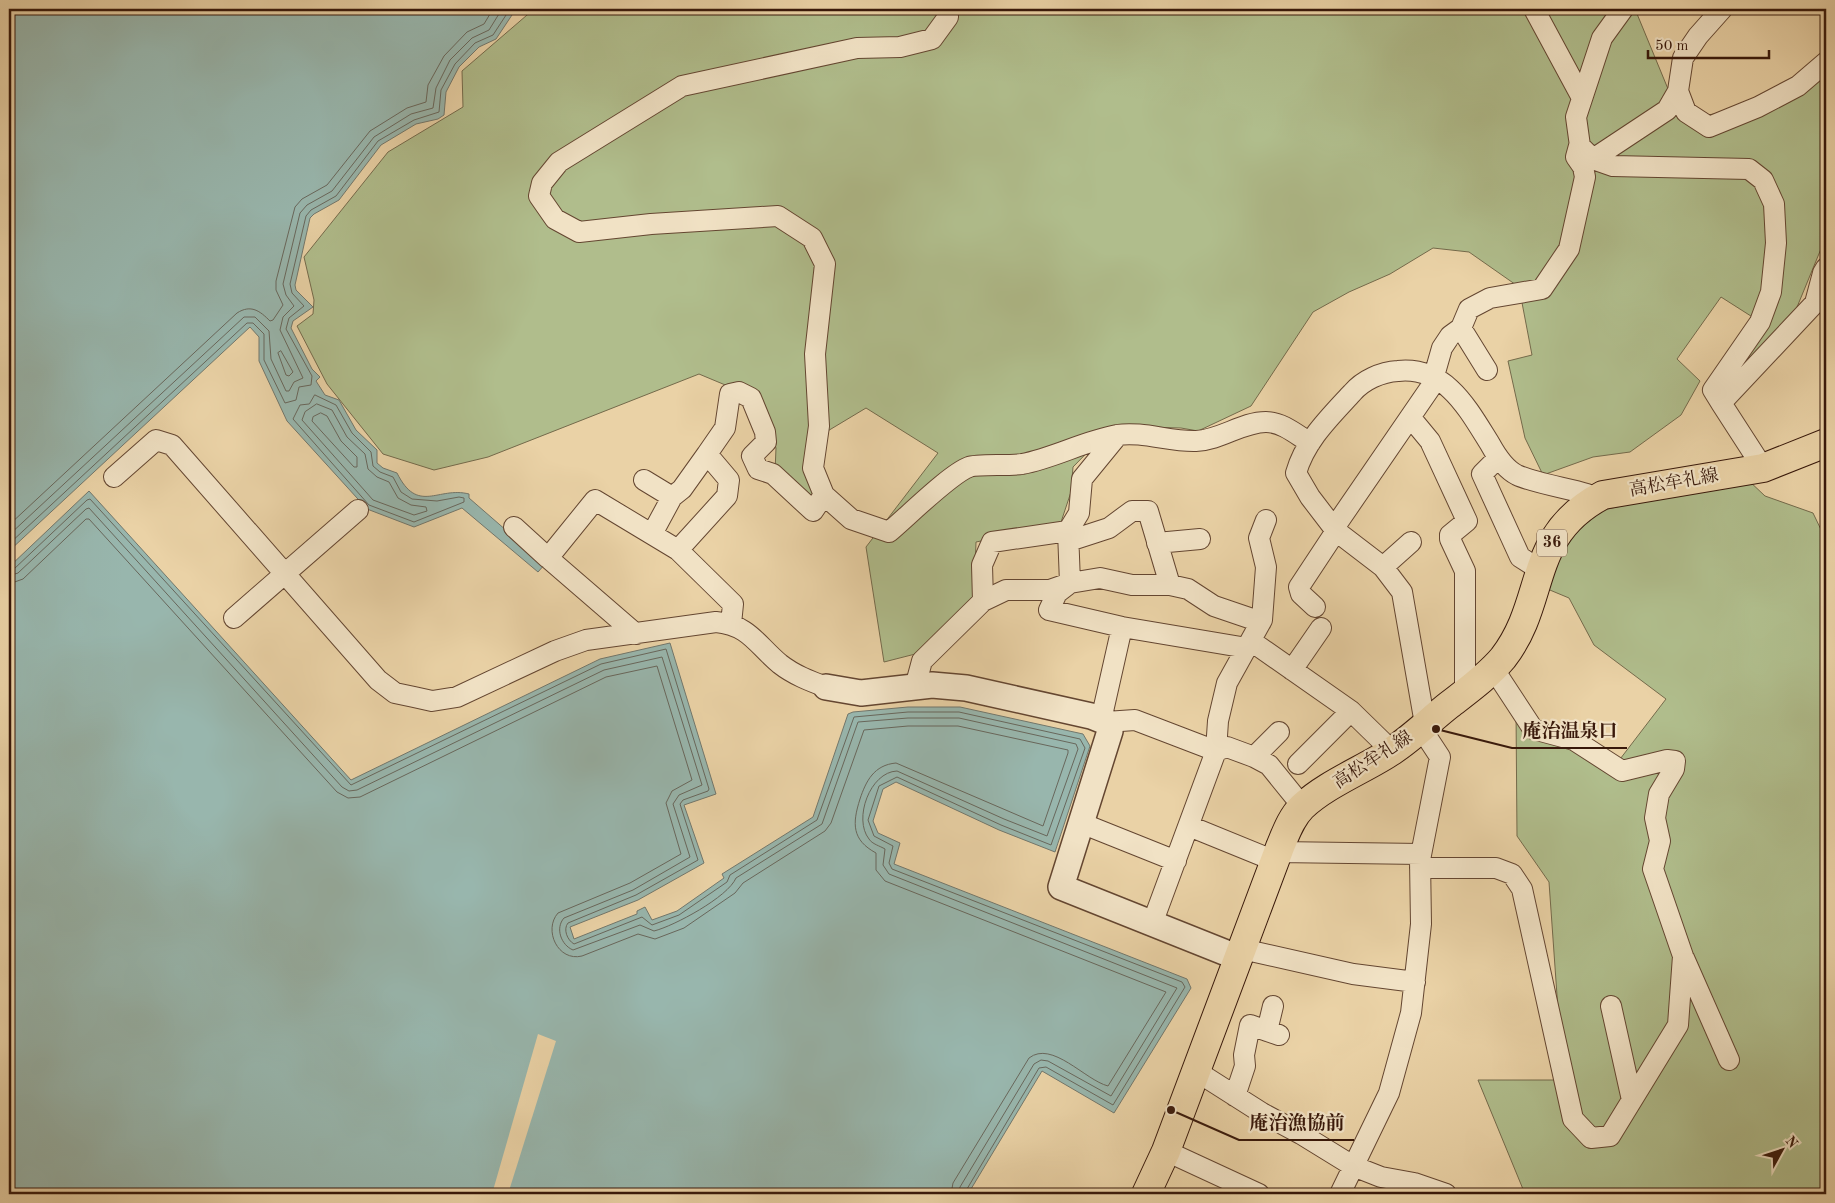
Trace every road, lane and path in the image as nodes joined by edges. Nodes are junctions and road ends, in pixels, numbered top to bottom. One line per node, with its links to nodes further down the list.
1 (948, 9): 23 (street)
2 (1534, 9): 7 (street)
3 (1623, 9): 7 (street)
4 (1722, 9): 6 (street)
5 (1826, 62): 6 (street)
6 (1678, 91): 8 (street)
7 (1582, 98): 8 (street)
8 (1586, 153): 10 (street); 13 (street)
9 (1826, 268): 13 (street)
10 (1461, 328): 11 (street); 12 (street)
11 (1487, 370)
12 (1436, 377): 14 (street); 16 (street); 19 (street)
13 (1721, 403): 20 (street)
14 (1411, 418): 29 (street); 55 (street)
15 (1118, 435): 16 (street); 23 (street); 31 (street)
16 (1310, 443): 29 (street)
17 (1826, 443): 20 (main road, 高松牟礼線 / 36)
18 (706, 454): 23 (street); 24 (street); 35 (street)
19 (1498, 458): 25 (street); 38 (street)
20 (1763, 468): 25 (main road, 高松牟礼線 / 36)
21 (114, 477): 39 (street)
22 (644, 480): 24 (street)
23 (824, 495)
24 (672, 498): 30 (street)
25 (1593, 500): 38 (main road, 高松牟礼線 / 36)
26 (358, 510): 39 (street)
27 (1266, 520): 45 (street)
28 (514, 528): 36 (street)
29 (1335, 529): 37 (street); 43 (street)
30 (652, 534): 35 (street); 36 (street)
31 (1068, 536): 34 (street); 40 (street); 42 (street)
32 (1200, 539): 34 (street)
33 (1411, 542): 37 (street)
34 (1157, 543): 41 (street)
35 (678, 550): 46 (street)
36 (548, 558): 49 (street)
37 (1383, 567): 58 (street)
38 (1540, 570): 51 (main road, 高松牟礼線 / 36)
39 (285, 574): 44 (street); 49 (street)
40 (1070, 583): 41 (street); 42 (street); 47 (street)
41 (1170, 585): 45 (street)
42 (983, 601): 54 (street)
43 (1315, 607)
44 (234, 618)
45 (1261, 622): 50 (street)
46 (731, 624): 49 (street); 53 (street)
47 (1122, 627): 50 (street); 57 (street)
48 (1321, 628): 52 (street)
49 (636, 634)
50 (1249, 645): 52 (street); 60 (street)
51 (1493, 668): 55 (main road, 高松牟礼線 / 36); 72 (street)
52 (1292, 670): 56 (street)
53 (826, 687): 54 (street)
54 (915, 687): 57 (street)
55 (1465, 692): 58 (main road, 高松牟礼線 / 36)
56 (1351, 711): 61 (street); 63 (street)
57 (1104, 721): 60 (street); 65 (street)
58 (1423, 726): 61 (main road, 高松牟礼線 / 36); 69 (street)
59 (1279, 732): 62 (street)
60 (1216, 751): 62 (street); 66 (street)
61 (1392, 751): 64 (main road, 高松牟礼線 / 36)
62 (1254, 757): 64 (street)
63 (1298, 764)
64 (1303, 807): 67 (main road, 高松牟礼線 / 36)
65 (1081, 823): 68 (street); 70 (street)
66 (1189, 826): 67 (street); 68 (street)
67 (1277, 856): 69 (street); 71 (main road, 高松牟礼線 / 36)
68 (1176, 861): 70 (street)
69 (1421, 861): 73 (street); 79 (street)
70 (1152, 924): 71 (street)
71 (1241, 954): 73 (street); 77 (main road, 高松牟礼線 / 36)
72 (1683, 956): 76 (street); 79 (street)
73 (1415, 982): 81 (street)
74 (1273, 1006): 78 (street)
75 (1611, 1006): 79 (street)
76 (1729, 1060)
77 (1196, 1071): 78 (street); 80 (main road, 高松牟礼線 / 36)
78 (1235, 1096): 81 (street)
79 (1632, 1100)
80 (1166, 1151): 82 (main road, 高松牟礼線 / 36); 83 (street)
81 (1353, 1166): 84 (street); 85 (street)
82 (1146, 1194)
83 (1258, 1194)
84 (1340, 1194)
85 (1446, 1194)

